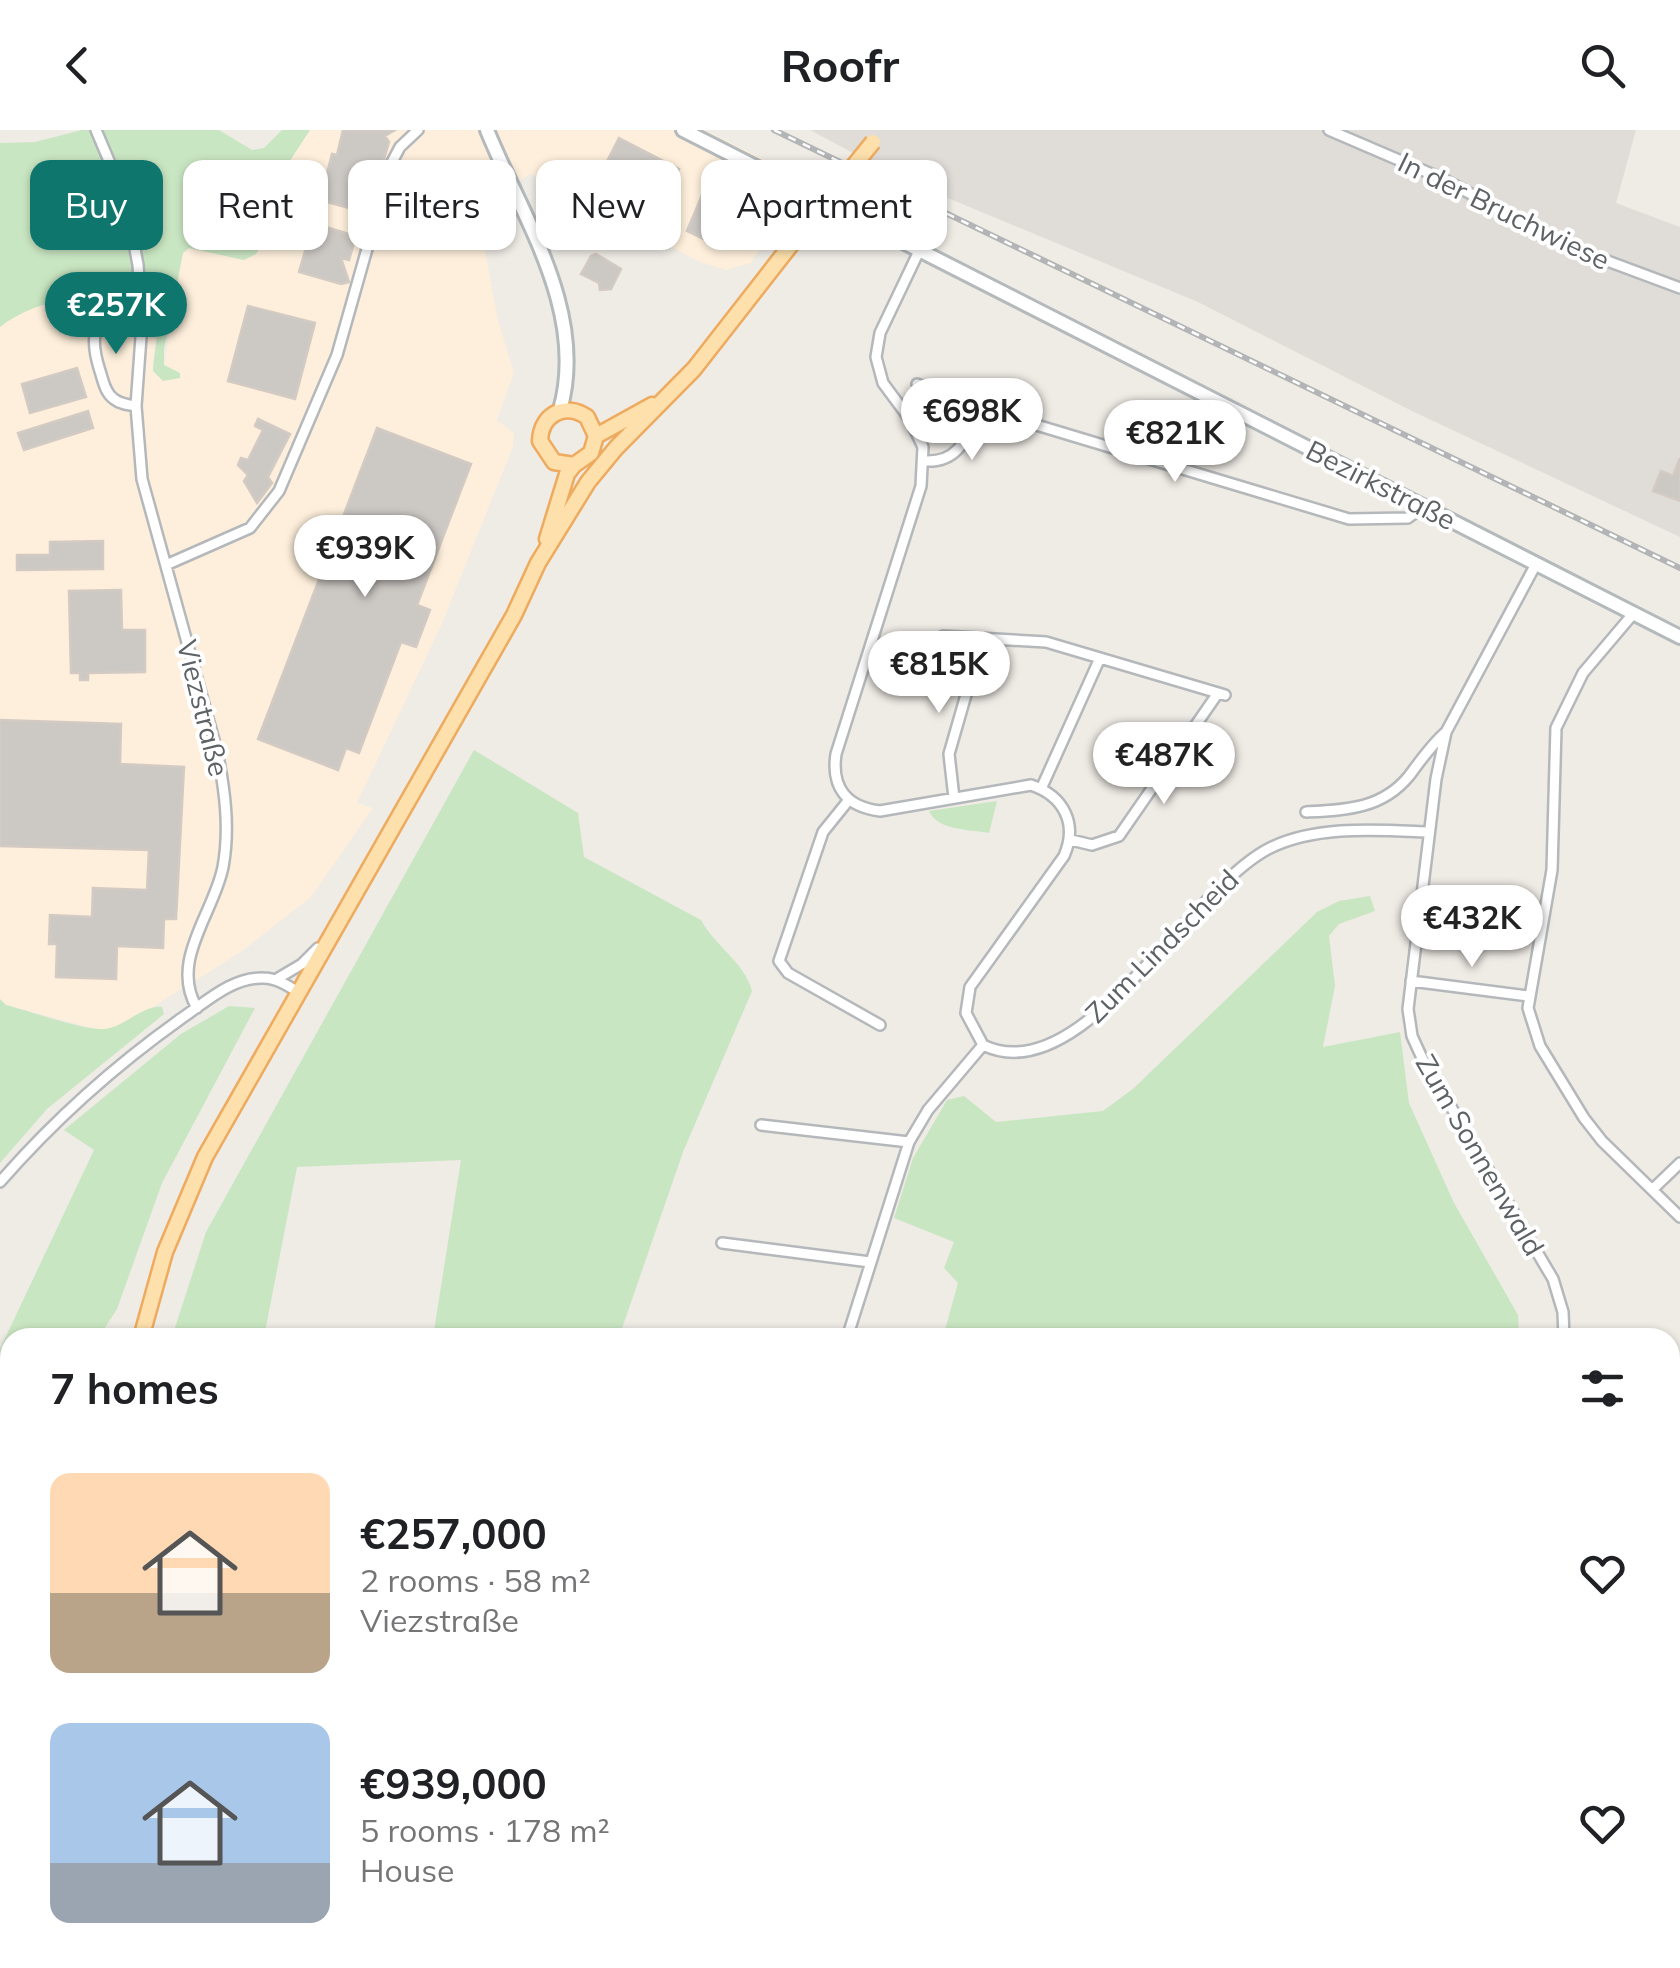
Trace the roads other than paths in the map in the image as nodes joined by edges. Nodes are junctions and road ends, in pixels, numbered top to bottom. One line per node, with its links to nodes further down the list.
1 (96, 130): 15 (street, Viezstraße)
2 (476, 130): 8 (street)
3 (487, 130): 9 (street)
4 (684, 130): 10 (street, Bezirkstraße)
5 (1329, 130): 14 (street, In der Bruchwiese)
6 (418, 131): 28 (street)
7 (878, 136): 16 (main road, bridge)
8 (496, 160)
9 (500, 160)
10 (743, 160)
11 (516, 196): 20 (street)
12 (920, 250): 22 (street)
13 (922, 250): 25 (street, Bezirkstraße)
14 (1680, 288)
15 (142, 323): 18 (street, Viezstraße); 18 (street)
16 (685, 380): 21 (main road); 27 (main road)
17 (917, 384): 19 (street)
18 (136, 406): 28 (street, Viezstraße)
19 (980, 408): 22 (street); 25 (street)
20 (568, 410): 21 (main road); 23 (main road)
21 (595, 431): 24 (main road)
22 (925, 461): 38 (street)
23 (554, 462): 24 (main road); 26 (main road)
24 (574, 465): 26 (main road)
25 (1424, 506): 29 (street, Bezirkstraße)
26 (554, 517): 27 (main road)
27 (538, 563): 42 (main road)
28 (166, 564): 47 (street, Viezstraße)
29 (1536, 564): 30 (street, Bezirkstraße); 35 (street, Zum Sonnenwald)
30 (1632, 614): 33 (street, Bezirkstraße); 46 (street)
31 (943, 636): 32 (street)
32 (982, 638): 34 (street); 37 (street)
33 (1680, 638)
34 (1100, 658): 36 (street); 41 (street)
35 (1446, 732): 39 (street, Zum Sonnenwald); 40 (street, Zum Sonnenwald)
36 (1041, 788): 37 (street); 41 (street)
37 (954, 798): 38 (street)
38 (848, 801): 48 (street)
39 (1306, 812)
40 (1429, 832): 44 (street, Zum Sonnenwald); 49 (street, Zum Lindscheid)
41 (1071, 840): 49 (street)
42 (336, 926): 43 (street); 45 (main road)
43 (274, 980): 45 (street); 47 (street)
44 (1411, 982): 46 (street); 60 (street, Zum Sonnenwald)
45 (298, 992): 58 (main road)
46 (1528, 996): 54 (street)
47 (197, 1008): 53 (street)
48 (880, 1025)
49 (983, 1045): 51 (street)
50 (761, 1125): 51 (street)
51 (909, 1142): 57 (street)
52 (1680, 1163): 54 (street)
53 (0, 1182)
54 (1654, 1188): 55 (street)
55 (1680, 1216)
56 (722, 1243): 57 (street)
57 (870, 1262): 59 (street)
58 (143, 1328)
59 (850, 1328)
60 (1563, 1328)

